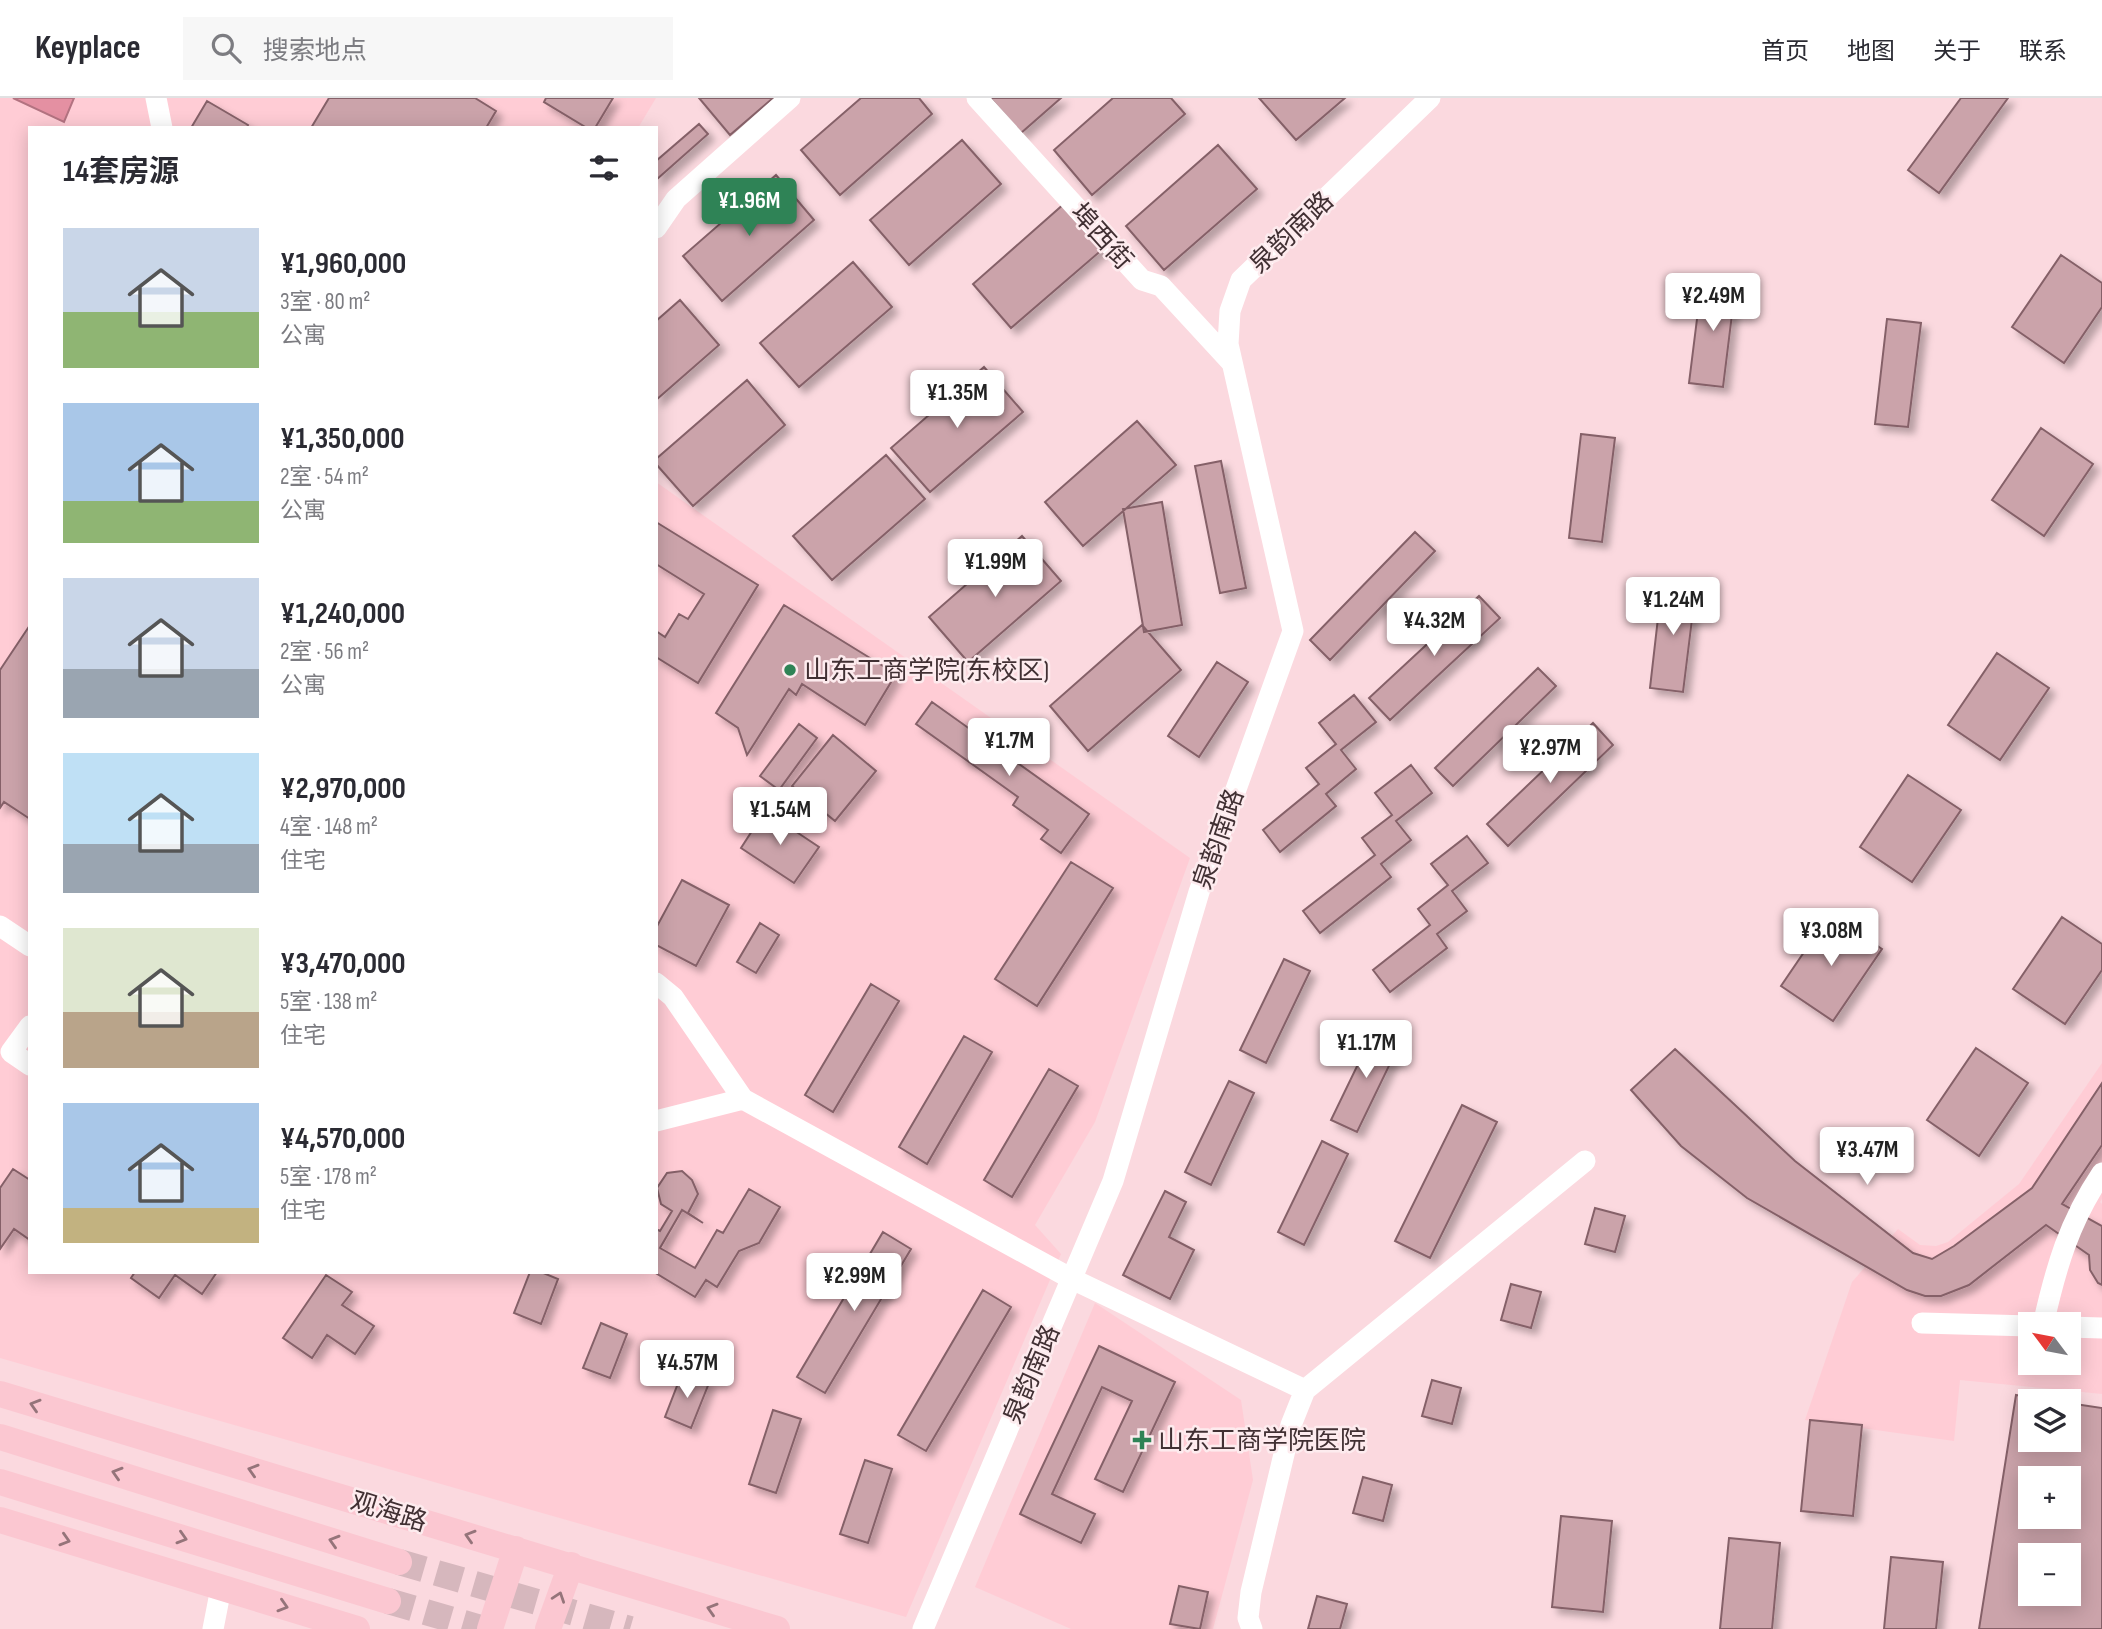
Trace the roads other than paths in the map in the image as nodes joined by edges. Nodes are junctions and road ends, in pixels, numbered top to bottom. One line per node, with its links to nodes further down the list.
1 (156, 98): 5 (street)
2 (790, 98): 6 (street)
3 (977, 98): 7 (street, 埠西街)
4 (1430, 98): 7 (street, 泉韵南路)
5 (162, 126)
6 (658, 225)
7 (1233, 365): 17 (street, 泉韵南路)
8 (0, 926): 9 (street)
9 (28, 945)
10 (658, 985): 13 (street)
11 (28, 1029): 12 (street)
12 (28, 1064)
13 (743, 1099): 14 (street); 17 (street)
14 (658, 1120)
15 (1585, 1161): 23 (street)
16 (2102, 1172): 18 (street)
17 (1072, 1279): 23 (street); 38 (street, 泉韵南路)
18 (2046, 1312)
19 (1922, 1323): 20 (street)
20 (2018, 1326)
21 (2081, 1327): 22 (street)
22 (2102, 1328)
23 (1305, 1390): 39 (street)
24 (0, 1395): 28 (main road, 观海路, one-way to 24)
25 (0, 1437): 29 (main road, 观海路, one-way to 25)
26 (0, 1482): 32 (main road, one-way to 32)
27 (0, 1520): 31 (main road, one-way to 31)
28 (516, 1549): 30 (main road, 观海路); 35 (main road)
29 (400, 1562)
30 (570, 1565): 36 (main road, one-way to 30); 37 (main road, 观海路, one-way to 30)
31 (221, 1588): 33 (street); 34 (main road, one-way to 34)
32 (388, 1601)
33 (213, 1629)
34 (357, 1629)
35 (490, 1629)
36 (548, 1629)
37 (777, 1629)
38 (923, 1629)
39 (1252, 1629)

